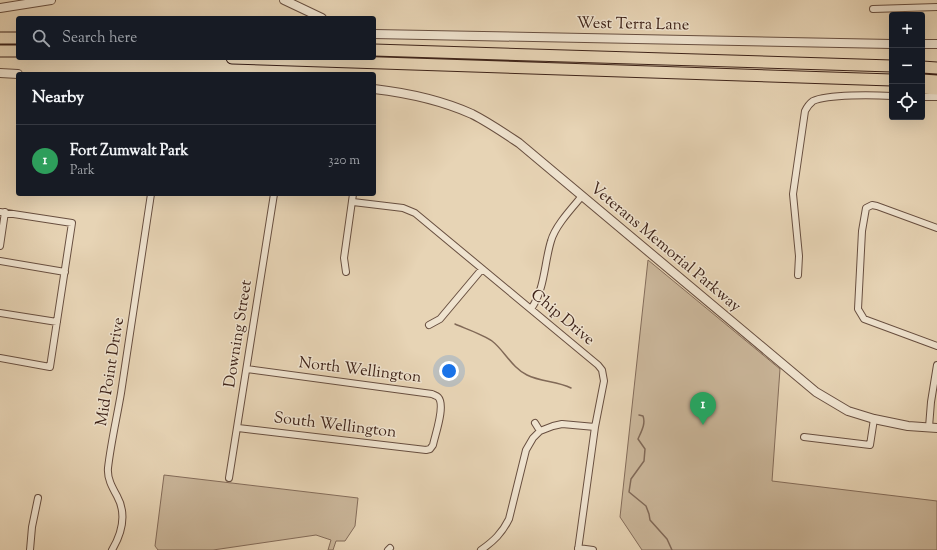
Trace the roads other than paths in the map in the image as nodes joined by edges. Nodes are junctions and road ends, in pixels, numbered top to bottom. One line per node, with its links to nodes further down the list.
1 (50, 0): 7 (street)
2 (284, 0): 4 (street)
3 (922, 0): 5 (street)
4 (293, 2): 9 (street)
5 (922, 7): 6 (street); 8 (street)
6 (937, 7)
7 (0, 8)
8 (873, 9)
9 (318, 16)
10 (376, 34): 13 (street, West Terra Lane)
11 (0, 38): 12 (highway)
12 (16, 38)
13 (889, 44)
14 (925, 44): 15 (street)
15 (937, 44)
16 (376, 50): 20 (highway)
17 (0, 51): 18 (highway)
18 (16, 51)
19 (291, 60): 25 (highway)
20 (889, 66)
21 (925, 67): 22 (highway)
22 (937, 68)
23 (0, 73): 24 (street)
24 (16, 74)
25 (878, 80): 26 (highway); 29 (highway)
26 (889, 80)
27 (925, 80): 28 (highway)
28 (937, 80)
29 (889, 84)
30 (925, 88): 32 (highway)
31 (376, 89): 39 (street, Veterans Memorial Parkway)
32 (937, 89)
33 (889, 96): 48 (street)
34 (925, 97): 35 (street)
35 (937, 98)
36 (151, 196): 69 (street, Mid Point Drive)
37 (274, 196): 56 (street, Downing Street)
38 (354, 196): 40 (street)
39 (582, 196): 49 (street); 57 (street, Veterans Memorial Parkway)
40 (353, 202): 45 (street, Chip Drive); 47 (street)
41 (3, 212): 43 (street); 46 (street)
42 (937, 228): 53 (street)
43 (0, 246)
44 (0, 261): 46 (street)
45 (482, 270): 49 (street, Chip Drive); 52 (street)
46 (65, 272): 51 (street)
47 (346, 272)
48 (798, 275)
49 (531, 308): 59 (street, Chip Drive)
50 (0, 313): 51 (street)
51 (57, 322): 54 (street)
52 (429, 325)
53 (937, 346)
54 (0, 358)
55 (937, 365): 61 (street)
56 (247, 369): 60 (street, Downing Street); 64 (street, North Wellington)
57 (874, 419): 61 (street, Veterans Memorial Parkway); 63 (street)
58 (535, 423): 62 (street)
59 (595, 427): 62 (street); 67 (street, Chip Drive)
60 (238, 428): 64 (street, South Wellington); 65 (street, Downing Street)
61 (933, 428)
62 (540, 431): 70 (street)
63 (804, 437)
64 (430, 449)
65 (229, 478)
66 (38, 498): 68 (street)
67 (578, 549): 71 (street, Chip Drive)
68 (30, 550)
69 (112, 550)
70 (481, 550)
71 (593, 550)

